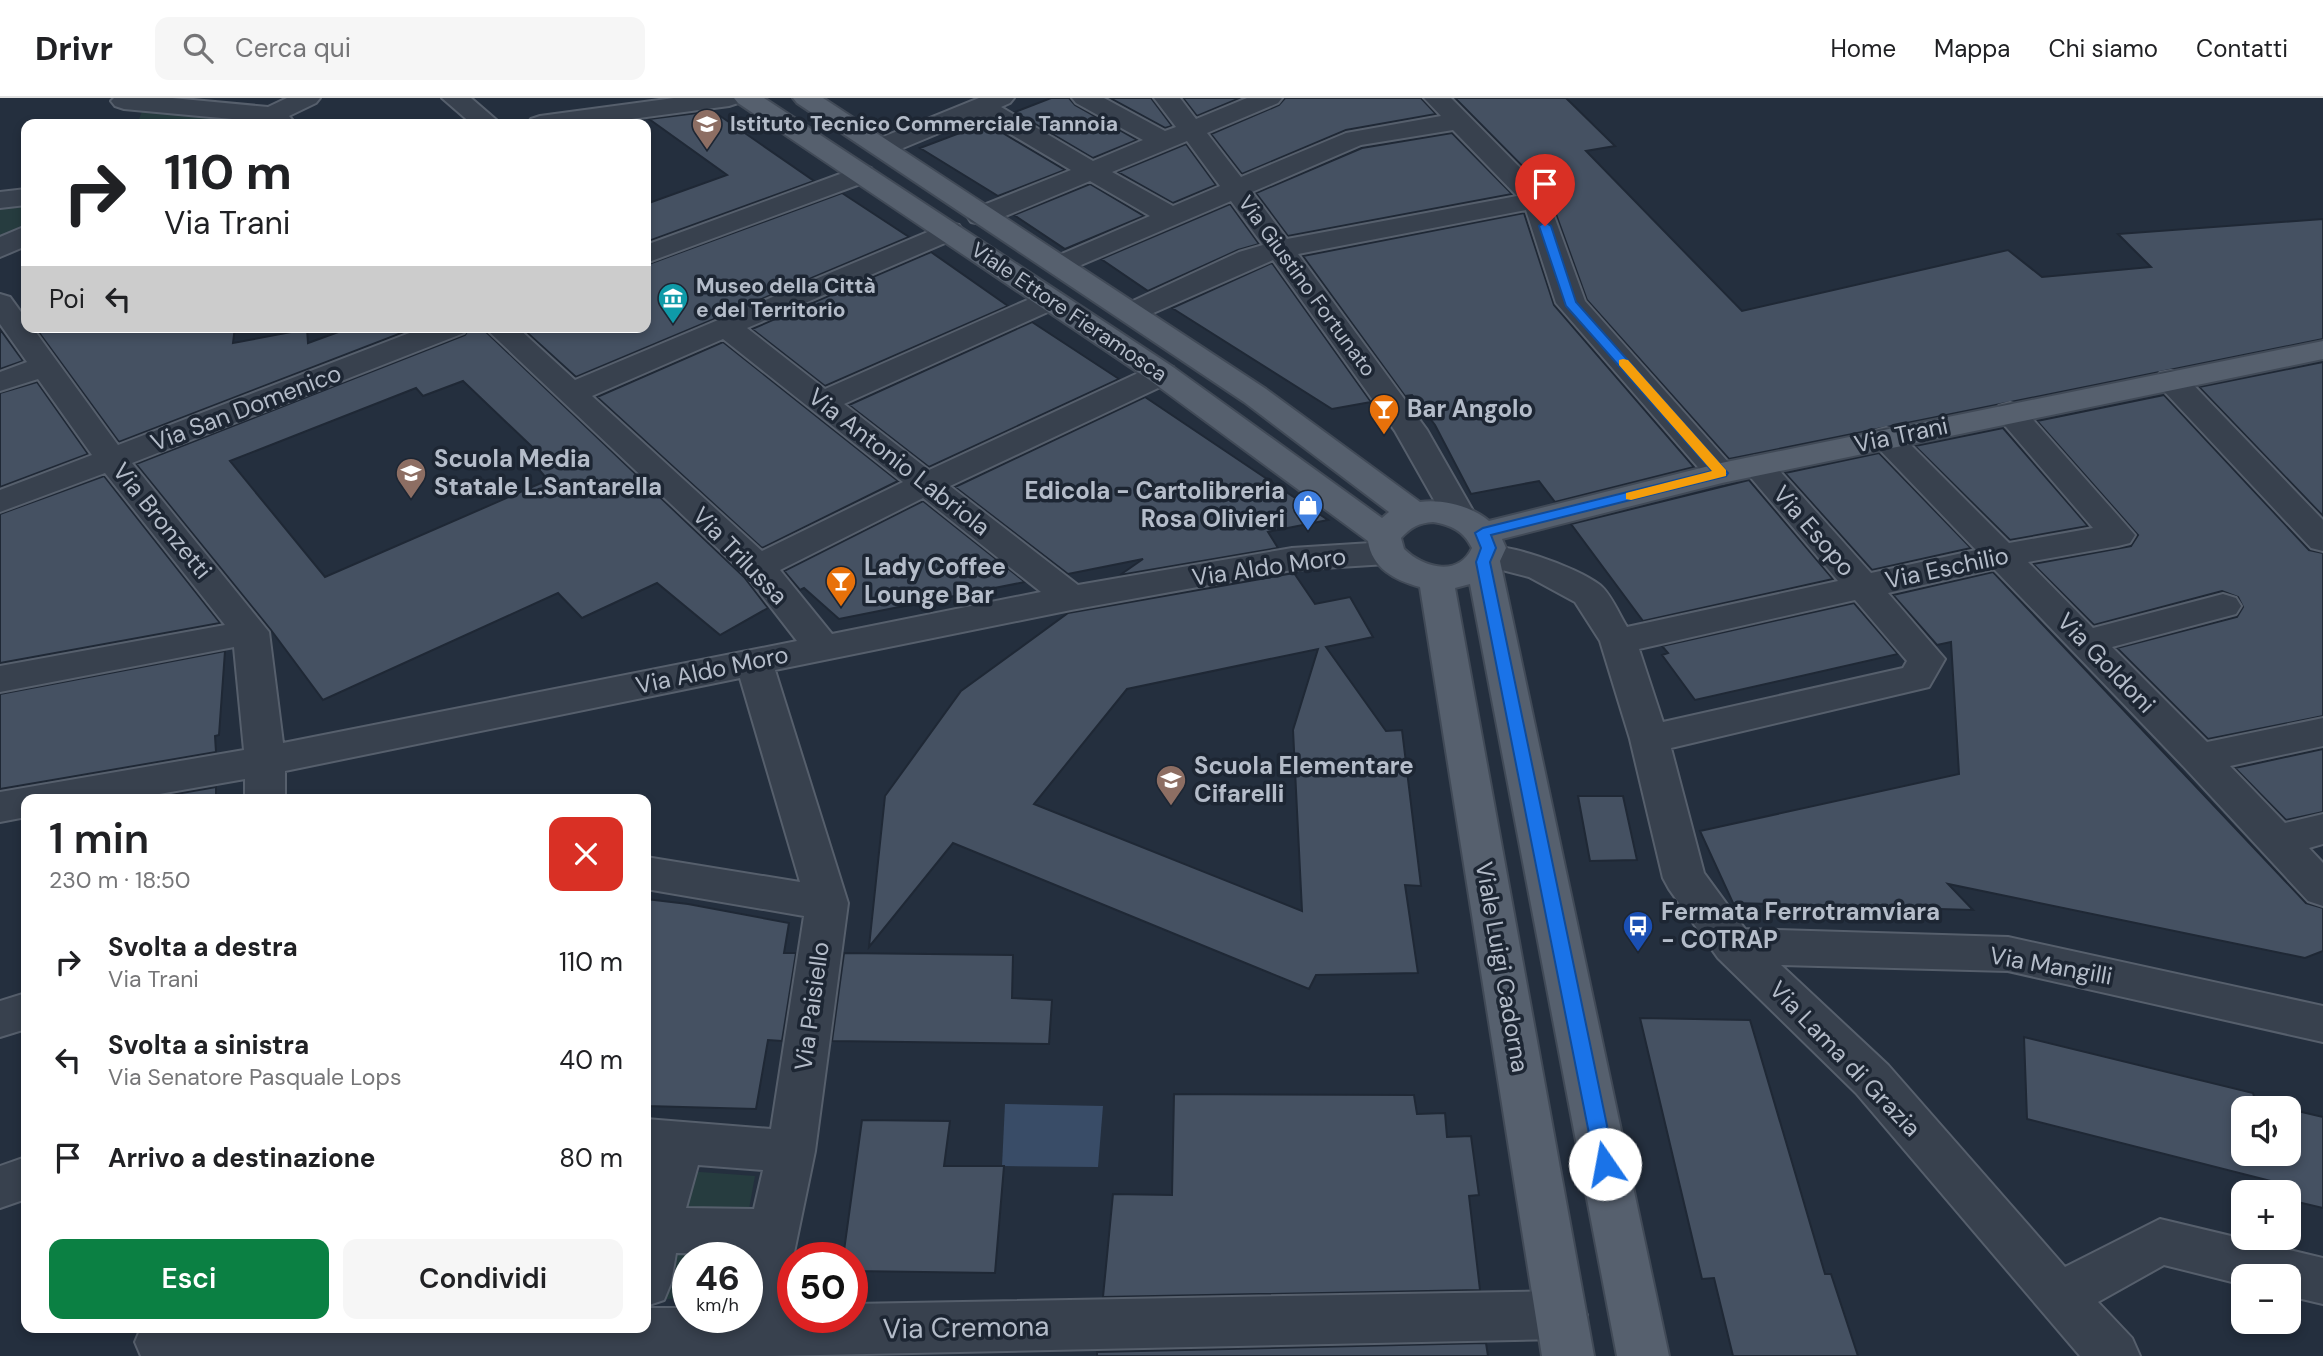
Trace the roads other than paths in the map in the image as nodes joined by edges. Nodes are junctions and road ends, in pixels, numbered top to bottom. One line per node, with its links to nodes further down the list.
1 (307, 98): 13 (street)
2 (455, 98): 14 (street)
3 (729, 98): 15 (street)
4 (747, 98): 21 (main road, Viale Ettore Fieramosca)
5 (806, 98): 19 (main road)
6 (1085, 98): 18 (street)
7 (1167, 98): 17 (street, Via Giustino Fortunato)
8 (1269, 98): 17 (street)
9 (1437, 98): 16 (street)
10 (991, 102): 19 (street); 20 (street)
11 (128, 108): 12 (street)
12 (248, 119)
13 (273, 119)
14 (482, 119)
15 (576, 119)
16 (1460, 121): 22 (street); 25 (street)
17 (1192, 129): 18 (street); 22 (street, Via Giustino Fortunato)
18 (1163, 141): 20 (street)
19 (882, 148): 26 (main road)
20 (1091, 172): 26 (street); 27 (street)
21 (862, 174): 30 (main road, Viale Ettore Fieramosca); 34 (street)
22 (1235, 187): 27 (street); 33 (street, Via Giustino Fortunato)
23 (21, 198): 24 (street)
24 (0, 200)
25 (1536, 200): 33 (street); 53 (street)
26 (981, 216): 35 (main road)
27 (1171, 217): 35 (street)
28 (21, 220): 29 (street)
29 (0, 222)
30 (950, 232): 36 (main road, Viale Ettore Fieramosca); 39 (street)
31 (21, 237): 32 (street)
32 (0, 249)
33 (1278, 249): 37 (street); 58 (street, Via Giustino Fortunato)
34 (651, 253)
35 (1060, 265): 37 (main road)
36 (1051, 300): 44 (main road, Viale Ettore Fieramosca); 48 (street)
37 (1132, 312): 56 (main road)
38 (5, 322): 43 (street, Via Bronzetti)
39 (727, 327): 47 (street); 48 (street, Via Antonio Labriola)
40 (438, 333): 51 (street, Via San Domenico)
41 (506, 333): 47 (street, Via Trilussa)
42 (2323, 350): 45 (main road, Via Trani)
43 (45, 366): 46 (street); 51 (street, Via Bronzetti)
44 (1162, 374): 54 (street); 59 (main road, Viale Ettore Fieramosca)
45 (2171, 380): 49 (main road, Via Trani); 57 (street)
46 (0, 382)
47 (571, 393): 61 (street, Via Trilussa)
48 (822, 402): 54 (street, Via Antonio Labriola)
49 (2010, 413): 50 (main road, Via Trani); 60 (street, Via Eschilio)
50 (1886, 438): 52 (main road, Via Trani); 60 (street, Via Goldoni)
51 (112, 460): 55 (street, Via San Domenico); 66 (street, Via Bronzetti)
52 (1757, 466): 53 (main road, Via Trani); 63 (street, Via Esopo)
53 (1721, 473): 58 (main road, Via Trani)
54 (926, 484): 61 (street); 64 (street, Via Antonio Labriola)
55 (0, 502)
56 (1412, 513): 58 (main road); 59 (main road)
57 (2323, 540)
58 (1478, 542): 62 (main road); 67 (street, Via Lama di Grazia); 105 (main road)
59 (1385, 545): 62 (main road); 64 (street, Via Aldo Moro)
60 (2001, 556): 63 (street, Via Eschilio); 68 (street, Via Goldoni)
61 (758, 567): 69 (street, Via Trilussa)
62 (1436, 578): 100 (main road, Viale Luigi Cadorna)
63 (1863, 586): 67 (street, Via Eschilio); 73 (street, Via Esopo)
64 (1072, 598): 69 (street, Via Aldo Moro)
65 (2223, 606): 68 (street)
66 (251, 632): 71 (street); 75 (street)
67 (1618, 641): 73 (street, Via Lama di Grazia)
68 (2085, 642): 74 (street, Via Goldoni)
69 (822, 648): 70 (street, Via Aldo Moro)
70 (754, 661): 75 (street, Via Aldo Moro); 84 (street, Via Paisiello)
71 (0, 679)
72 (2323, 732): 74 (street)
73 (1649, 738): 85 (street, Via Lama di Grazia)
74 (2199, 758): 81 (street, Via Goldoni)
75 (265, 761): 76 (street, Via Aldo Moro); 77 (street)
76 (74, 794)
77 (265, 794)
78 (21, 803): 79 (street)
79 (0, 807)
80 (2323, 830): 81 (street)
81 (2276, 841): 83 (street, Via Goldoni)
82 (651, 874): 84 (street)
83 (2323, 890)
84 (827, 903): 90 (street, Via Paisiello)
85 (1733, 946): 88 (street, Via Mangilli); 97 (street, Via Lama di Grazia)
86 (21, 1013): 87 (street)
87 (0, 1019)
88 (2323, 1024)
89 (663, 1141): 90 (street); 93 (street)
90 (791, 1151): 95 (street, Via Paisiello)
91 (21, 1180): 92 (street)
92 (0, 1187)
93 (651, 1223)
94 (651, 1230): 95 (street)
95 (774, 1232): 104 (street, Via Paisiello)
96 (2323, 1281): 97 (street)
97 (2059, 1297): 106 (street, Via Lama di Grazia)
98 (601, 1333): 101 (street, Via Cremona)
99 (651, 1333): 104 (street, Via Cremona)
100 (1564, 1336): 102 (street, Via Cremona)
101 (472, 1340): 103 (street, Via Cremona)
102 (1038, 1341): 104 (street, Via Cremona)
103 (161, 1342)
104 (749, 1344)
105 (1643, 1356)
106 (2114, 1356)

